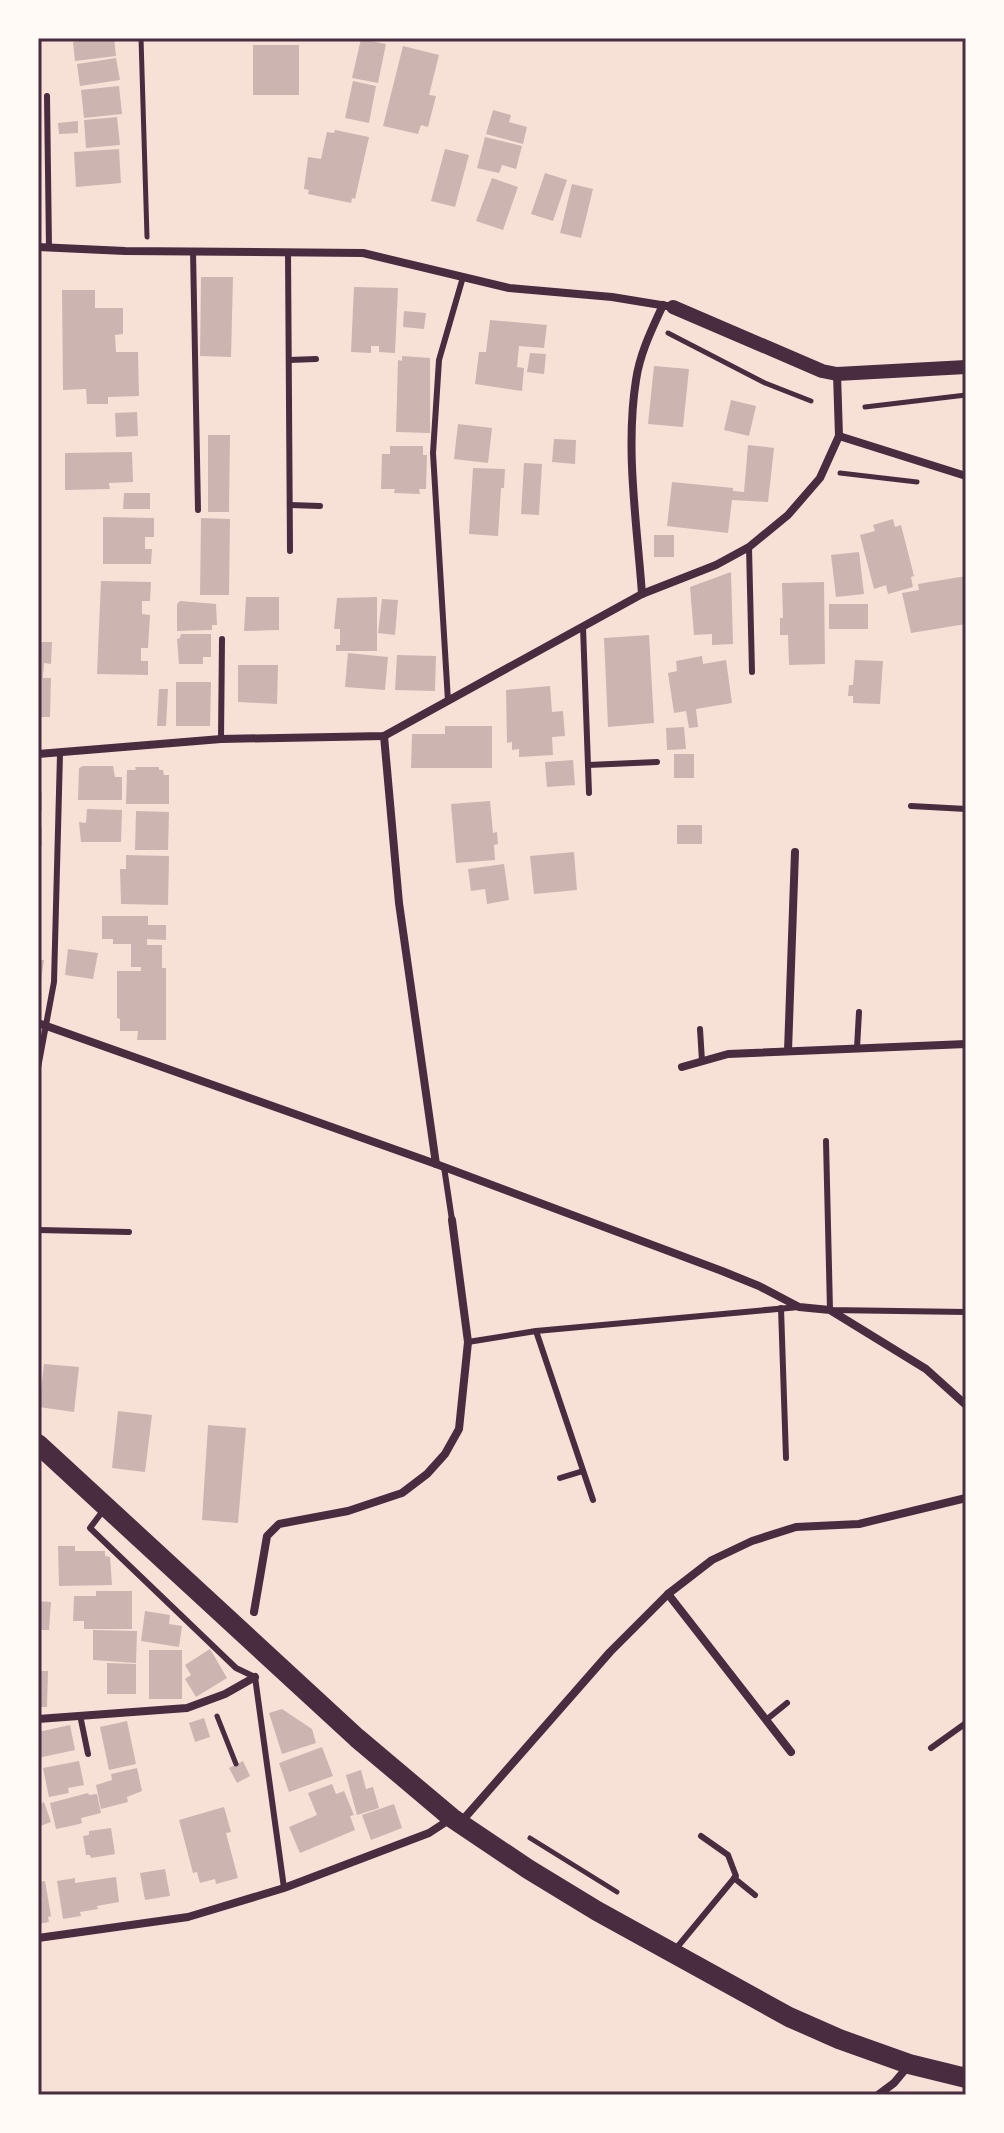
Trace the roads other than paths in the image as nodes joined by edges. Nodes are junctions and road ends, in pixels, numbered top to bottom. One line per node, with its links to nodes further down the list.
1 (47, 96): 3 (lane)
2 (38, 247): 3 (street)
3 (49, 248): 4 (street)
4 (193, 251): 5 (street); 16 (lane)
5 (288, 252): 6 (street); 9 (lane)
6 (463, 277): 7 (street); 23 (lane)
7 (668, 306): 11 (street); 19 (street)
8 (316, 359): 9 (lane)
9 (289, 360): 14 (lane)
10 (966, 367): 11 (street)
11 (830, 373): 12 (street)
12 (839, 436): 13 (street); 17 (street)
13 (966, 476)
14 (290, 505): 15 (lane); 18 (lane)
15 (320, 506)
16 (198, 510)
17 (749, 547): 19 (street); 22 (lane)
18 (290, 551)
19 (642, 594): 20 (street)
20 (583, 627): 23 (street); 29 (lane)
21 (222, 639): 25 (lane)
22 (752, 672)
23 (448, 701): 24 (street)
24 (384, 736): 25 (street); 44 (street)
25 (221, 739): 27 (street)
26 (38, 754): 27 (street)
27 (60, 754): 35 (lane)
28 (657, 762): 29 (lane)
29 (588, 765): 30 (lane)
30 (589, 793)
31 (911, 806): 32 (lane)
32 (966, 809)
33 (795, 852): 39 (street)
34 (859, 1012): 38 (lane)
35 (41, 1024): 42 (lane); 44 (street)
36 (700, 1029): 40 (lane)
37 (966, 1044): 38 (street)
38 (857, 1048): 39 (street)
39 (788, 1051): 40 (street)
40 (702, 1061): 41 (street)
41 (682, 1067)
42 (38, 1068)
43 (826, 1141): 50 (lane)
44 (440, 1166): 45 (lane); 48 (street)
45 (452, 1220): 53 (street)
46 (38, 1230): 47 (lane)
47 (129, 1232)
48 (799, 1307): 49 (lane); 50 (street)
49 (781, 1308): 52 (lane); 56 (lane)
50 (830, 1310): 51 (lane); 54 (street)
51 (966, 1312)
52 (536, 1331): 53 (lane); 57 (lane)
53 (468, 1342): 63 (street)
54 (966, 1405)
55 (38, 1444): 61 (main road)
56 (786, 1458)
57 (583, 1471): 58 (lane); 60 (lane)
58 (560, 1478)
59 (966, 1498): 62 (street)
60 (593, 1500)
61 (106, 1507): 64 (lane); 73 (main road)
62 (668, 1594): 68 (street); 73 (street)
63 (254, 1612)
64 (255, 1677): 66 (street); 76 (lane)
65 (787, 1703): 68 (lane)
66 (80, 1715): 67 (street); 72 (lane)
67 (38, 1719)
68 (766, 1720): 71 (street)
69 (966, 1723): 70 (lane)
70 (931, 1748)
71 (791, 1752)
72 (88, 1754)
73 (456, 1820): 76 (street); 79 (main road)
74 (701, 1836): 75 (lane)
75 (734, 1878): 77 (lane); 79 (lane)
76 (284, 1888): 78 (street)
77 (755, 1895)
78 (38, 1938)
79 (672, 1953): 80 (main road)
80 (909, 2064): 81 (main road); 82 (street)
81 (966, 2078)
82 (878, 2095)

